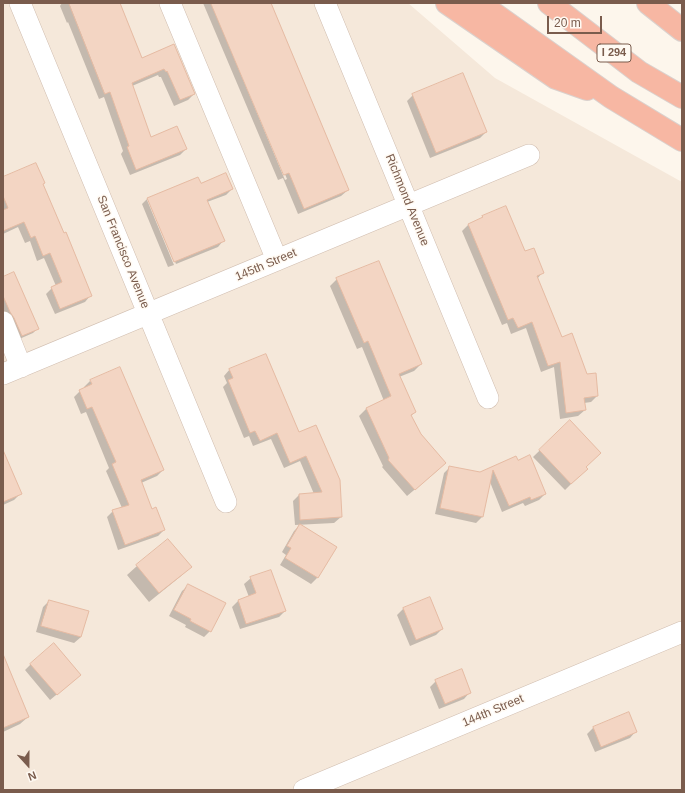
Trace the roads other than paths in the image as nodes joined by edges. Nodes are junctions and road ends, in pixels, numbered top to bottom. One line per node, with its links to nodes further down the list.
1 (20, 3): 15 (street, San Francisco Avenue)
2 (170, 3): 14 (street)
3 (325, 3): 13 (street, Richmond Avenue)
4 (447, 3): 9 (highway)
5 (479, 3): 9 (highway)
6 (549, 3): 10 (highway, I 294)
7 (648, 3): 8 (highway)
8 (682, 30)
9 (611, 97): 11 (highway)
10 (682, 97)
11 (682, 140)
12 (529, 155): 13 (street, 145th Street)
13 (410, 205): 14 (street, 145th Street); 18 (street, Richmond Avenue)
14 (277, 260): 15 (street, 145th Street)
15 (148, 314): 17 (street, 145th Street); 19 (street, San Francisco Avenue)
16 (3, 322): 17 (street)
17 (12, 370)
18 (488, 398)
19 (226, 502)
20 (682, 632): 21 (street, 144th Street)
21 (304, 790)

